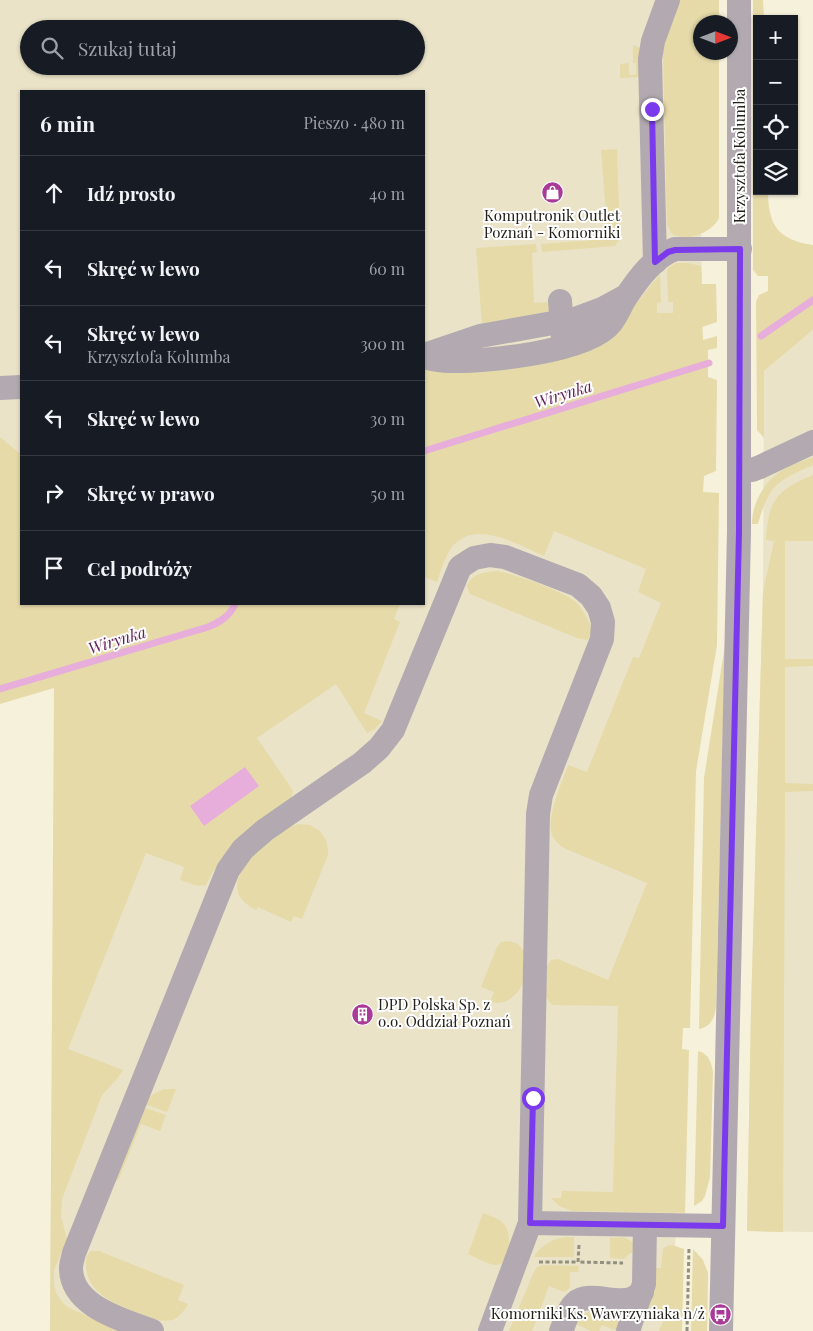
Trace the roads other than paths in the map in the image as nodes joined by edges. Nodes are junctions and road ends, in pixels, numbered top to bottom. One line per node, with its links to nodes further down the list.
1 (668, 0): 4 (street)
2 (740, 0): 3 (street, Krzysztofa Kolumba)
3 (740, 249): 4 (street); 13 (street, Krzysztofa Kolumba)
4 (655, 262): 5 (street)
5 (618, 290): 6 (street); 7 (street)
6 (561, 311): 7 (street); 8 (street)
7 (563, 347): 9 (street)
8 (425, 356)
9 (425, 356)
10 (20, 387): 11 (street)
11 (0, 388)
12 (813, 442): 13 (street)
13 (740, 470): 16 (street, Krzysztofa Kolumba)
14 (530, 1223): 15 (street); 18 (street); 19 (street)
15 (645, 1225): 16 (street); 17 (street)
16 (723, 1226): 22 (street, Krzysztofa Kolumba)
17 (642, 1292): 20 (street); 21 (street)
18 (152, 1331)
19 (490, 1331)
20 (561, 1331)
21 (628, 1331)
22 (721, 1331)

